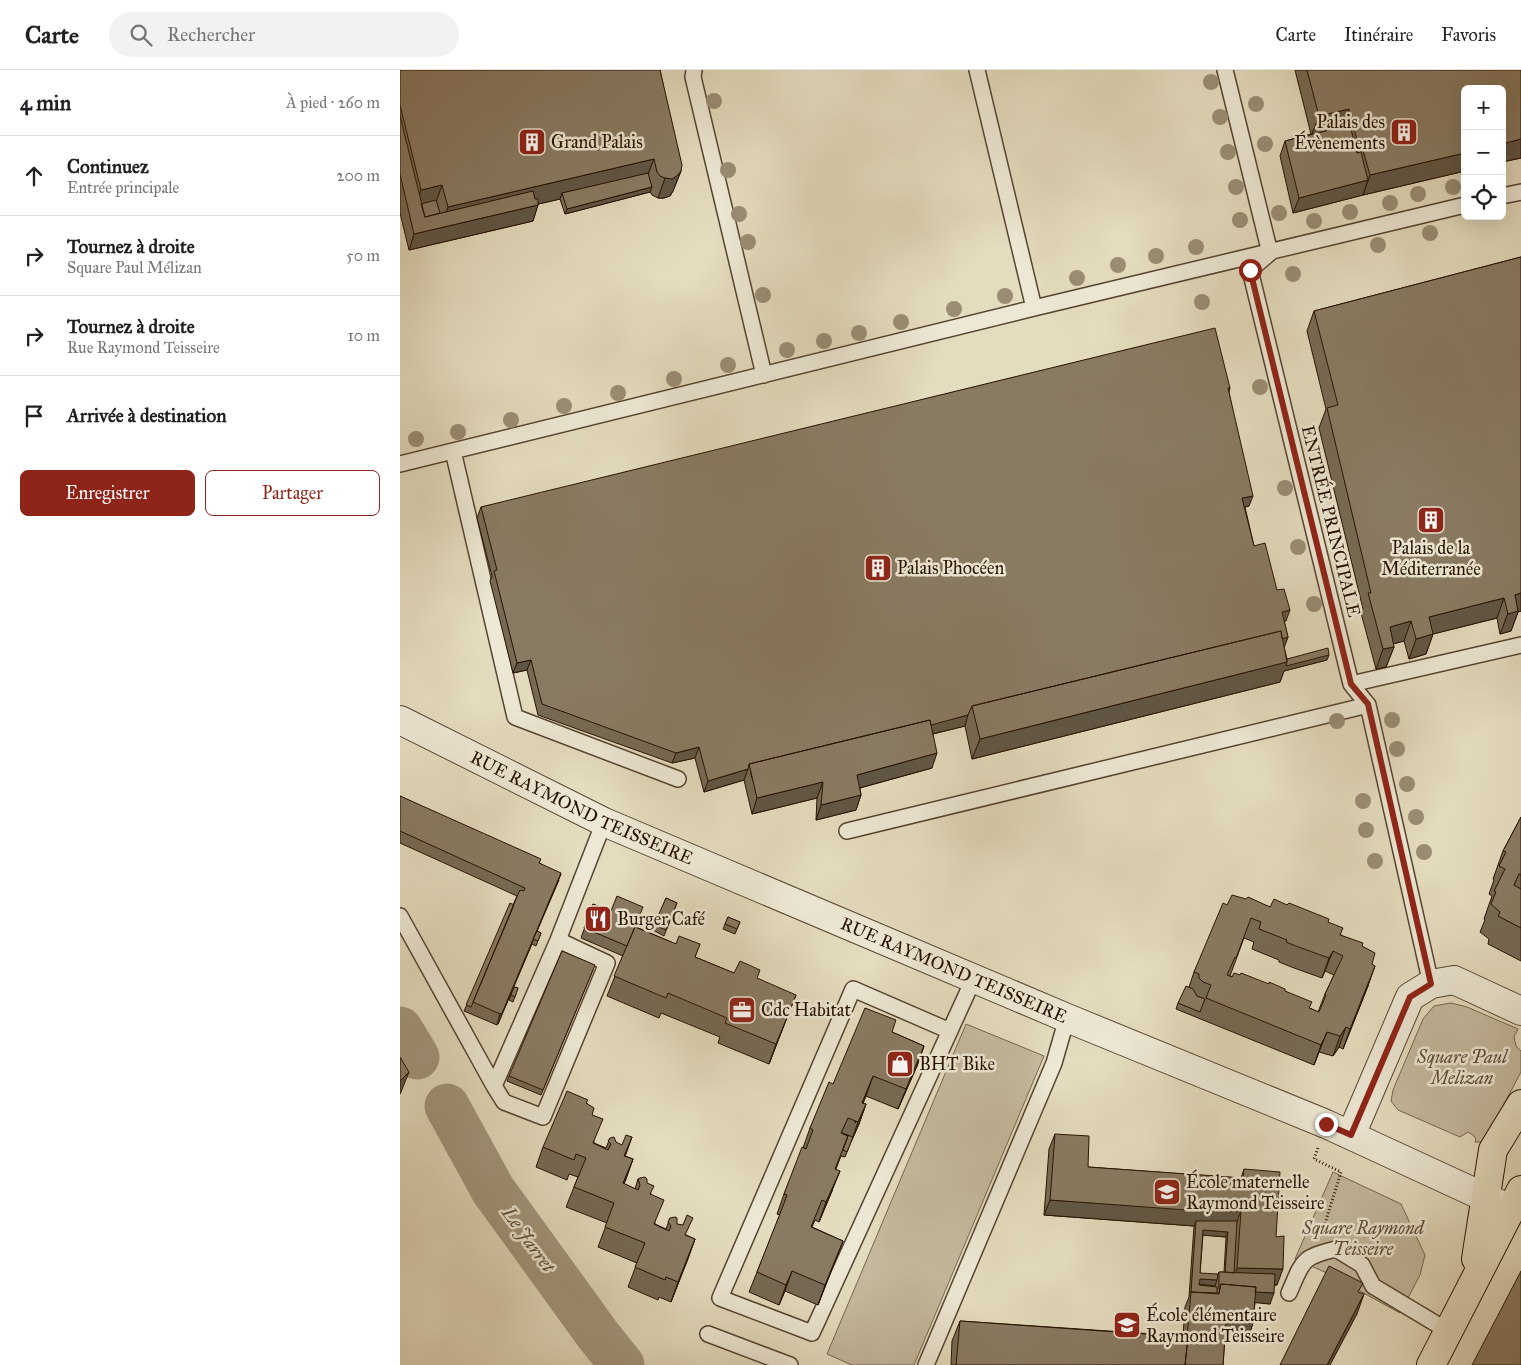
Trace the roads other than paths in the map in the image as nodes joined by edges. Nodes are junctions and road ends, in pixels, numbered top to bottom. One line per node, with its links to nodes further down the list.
1 (694, 70): 9 (lane)
2 (977, 70): 8 (lane)
3 (1225, 70): 7 (lane)
4 (1521, 192): 5 (lane)
5 (1506, 195)
6 (1461, 207): 7 (lane)
7 (1270, 253): 8 (lane); 13 (lane, ENTRÉE PRINCIPALE)
8 (1034, 308): 9 (lane)
9 (764, 375): 10 (lane)
10 (453, 451): 11 (lane); 16 (lane)
11 (400, 464)
12 (1521, 645): 13 (lane)
13 (1351, 684): 14 (lane, ENTRÉE PRINCIPALE)
14 (1368, 704): 18 (lane); 22 (lane, ENTRÉE PRINCIPALE)
15 (400, 720): 17 (street, RUE RAYMOND TEISSEIRE)
16 (678, 779)
17 (604, 822): 20 (lane); 21 (street, RUE RAYMOND TEISSEIRE)
18 (847, 831)
19 (400, 916): 26 (lane)
20 (558, 940): 26 (lane); 26 (lane)
21 (974, 978): 24 (street, RUE RAYMOND TEISSEIRE); 25 (lane)
22 (1431, 984): 23 (street); 28 (street)
23 (1521, 1011)
24 (1068, 1018): 28 (street, RUE RAYMOND TEISSEIRE); 36 (lane)
25 (950, 1031): 25 (lane)
26 (494, 1086)
27 (1521, 1104): 29 (main road)
28 (1351, 1135): 29 (street, RUE RAYMOND TEISSEIRE)
29 (1486, 1199): 30 (street, RUE RAYMOND TEISSEIRE); 31 (main road)
30 (1517, 1204): 31 (main road)
31 (1472, 1285): 33 (main road)
32 (1289, 1293): 33 (lane)
33 (1448, 1331): 37 (main road)
34 (708, 1334): 35 (lane)
35 (790, 1365)
36 (926, 1365)
37 (1431, 1365)

